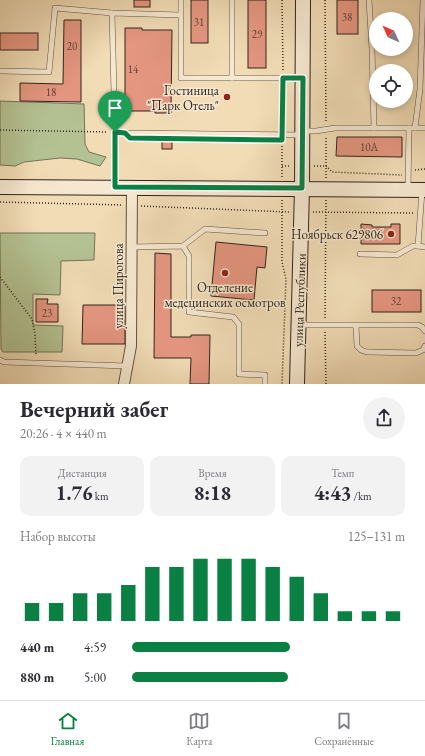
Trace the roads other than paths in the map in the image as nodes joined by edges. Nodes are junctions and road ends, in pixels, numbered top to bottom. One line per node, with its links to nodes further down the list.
1 (181, 0): 7 (lane)
2 (232, 0): 9 (lane)
3 (303, 0): 10 (main road, улица Республики)
4 (369, 0): 11 (lane)
5 (423, 0): 13 (lane)
6 (112, 13): 7 (lane); 8 (lane); 18 (lane)
7 (180, 15): 9 (lane)
8 (0, 71)
9 (232, 78): 10 (lane)
10 (303, 78): 16 (main road, улица Республики)
11 (374, 128): 12 (lane); 16 (lane)
12 (409, 128): 13 (lane); 21 (lane)
13 (415, 128): 14 (lane)
14 (425, 128)
15 (131, 133): 16 (lane)
16 (303, 133): 20 (main road, улица Республики)
17 (0, 187): 18 (main road)
18 (115, 187): 19 (main road)
19 (132, 187): 20 (main road); 25 (street, улица Пирогова)
20 (302, 188): 21 (main road); 28 (main road, улица Республики)
21 (418, 190): 24 (lane)
22 (265, 233): 23 (lane)
23 (183, 246): 25 (lane); 35 (lane)
24 (418, 246): 26 (lane); 27 (lane)
25 (131, 247): 33 (street, улица Пирогова)
26 (425, 247)
27 (360, 254)
28 (298, 325): 29 (lane); 36 (main road, улица Республики)
29 (356, 326): 30 (lane); 31 (lane)
30 (425, 331)
31 (425, 346)
32 (0, 360): 33 (lane)
33 (127, 366): 34 (street, улица Пирогова)
34 (124, 384)
35 (265, 384)
36 (296, 384)

